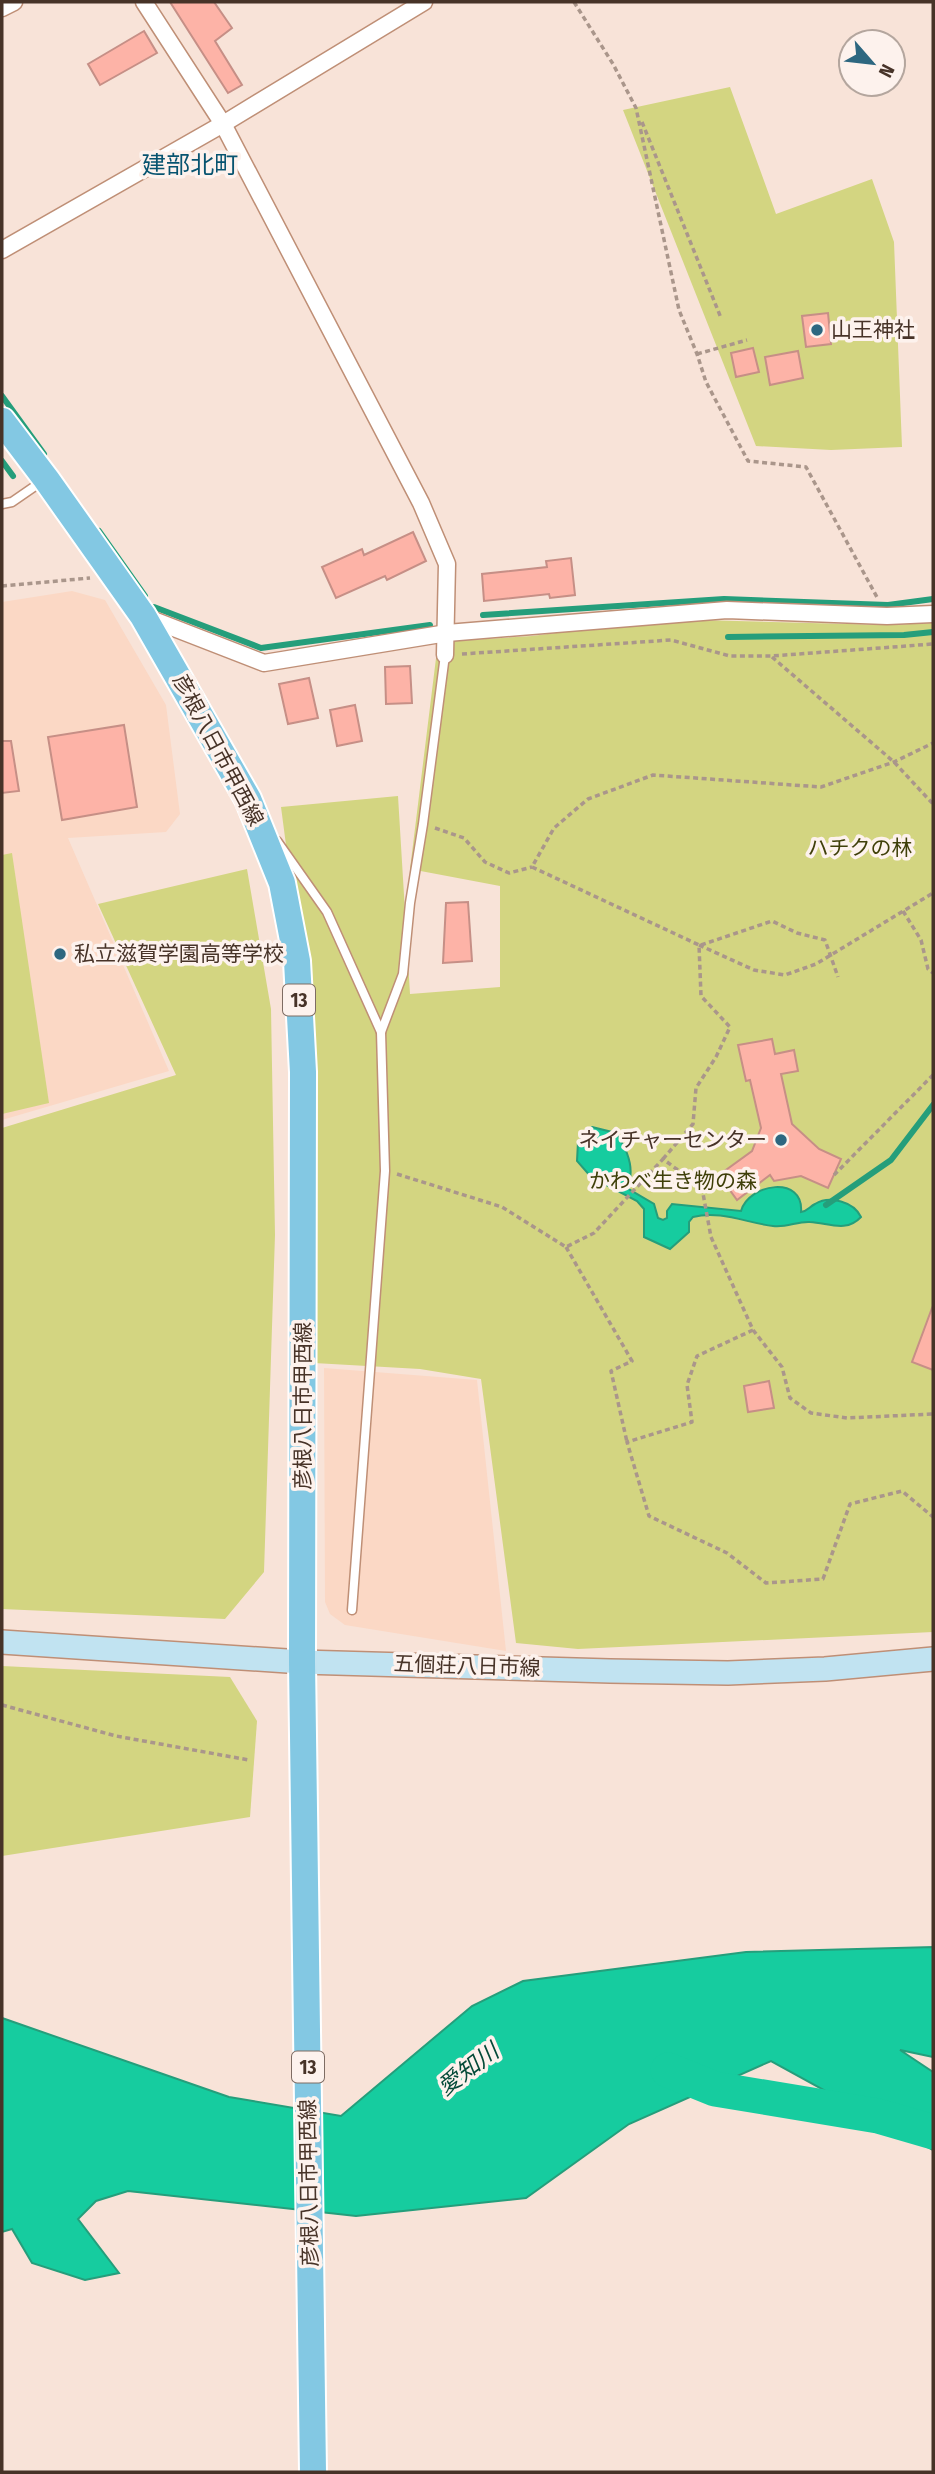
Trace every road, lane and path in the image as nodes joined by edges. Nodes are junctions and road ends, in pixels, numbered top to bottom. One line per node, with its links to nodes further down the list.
1 (13, 2): 5 (street)
2 (144, 2): 7 (street)
3 (424, 2): 7 (street)
4 (574, 2): 6 (path)
5 (2, 8)
6 (636, 108): 9 (path); 11 (path)
7 (223, 124): 8 (street); 20 (street)
8 (2, 250)
9 (721, 318)
10 (747, 340): 11 (path)
11 (697, 354): 17 (path)
12 (2, 421): 13 (main road, 彦根八日市甲西線 / 13)
13 (46, 479): 14 (lane); 15 (main road, 彦根八日市甲西線 / 13)
14 (2, 504)
15 (114, 576): 16 (path); 19 (main road, 彦根八日市甲西線 / 13)
16 (2, 586)
17 (876, 595)
18 (933, 614): 20 (street)
19 (143, 616): 20 (street); 26 (main road, 彦根八日市甲西線 / 13)
20 (447, 633): 22 (street)
21 (933, 645): 23 (path)
22 (445, 655): 23 (path); 28 (lane)
23 (772, 656): 25 (path)
24 (933, 743): 25 (path)
25 (894, 762): 27 (path); 29 (path)
26 (248, 799): 35 (lane); 48 (main road, 彦根八日市甲西線 / 13)
27 (933, 804)
28 (424, 824): 29 (path); 35 (lane)
29 (532, 867): 32 (path)
30 (933, 893): 31 (path)
31 (903, 911): 32 (path); 33 (path)
32 (699, 945): 34 (path); 37 (path)
33 (933, 973)
34 (838, 977)
35 (381, 1032): 38 (lane)
36 (933, 1075): 39 (path)
37 (663, 1159): 40 (path); 41 (path)
38 (385, 1171): 40 (path); 45 (lane)
39 (834, 1175)
40 (566, 1247): 43 (path)
41 (752, 1330): 42 (path); 43 (path)
42 (933, 1414)
43 (628, 1442): 44 (path)
44 (933, 1517)
45 (352, 1610)
46 (2, 1642): 48 (main road, 五個荘八日市線)
47 (933, 1659): 48 (main road, 五個荘八日市線)
48 (303, 1662): 51 (main road, 彦根八日市甲西線 / 13)
49 (2, 1705): 50 (path)
50 (249, 1760)
51 (313, 2472)

